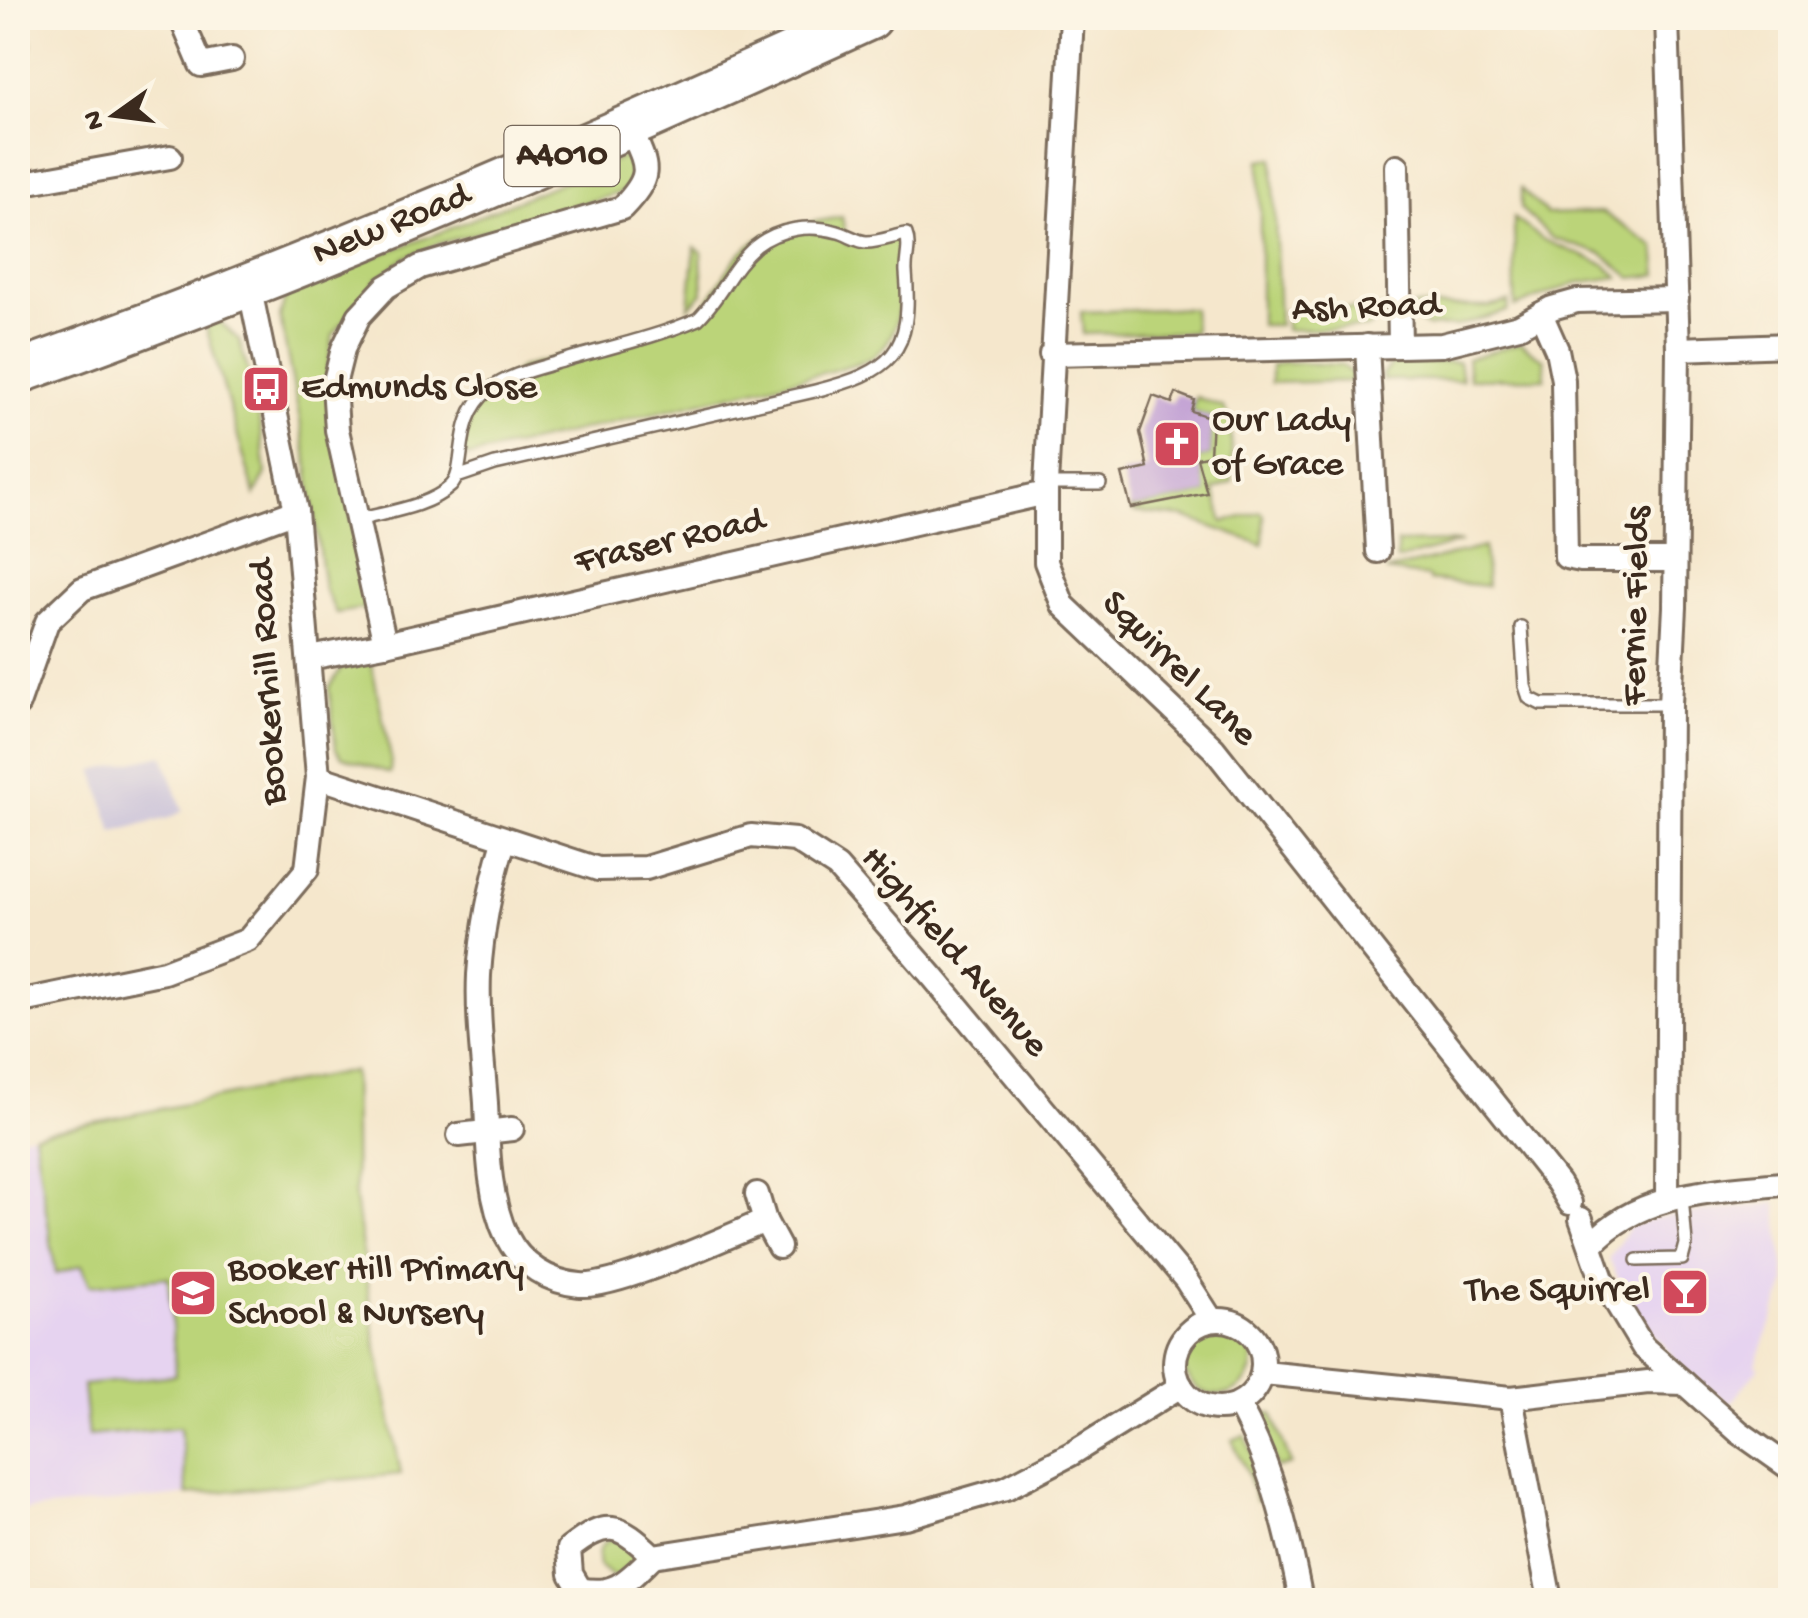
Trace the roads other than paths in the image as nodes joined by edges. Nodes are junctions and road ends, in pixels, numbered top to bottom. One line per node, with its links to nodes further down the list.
1 (181, 18): 5 (street)
2 (870, 18): 6 (highway, New Road / A4010)
3 (1072, 18): 17 (street, Squirrel Lane)
4 (1667, 18): 11 (street, Fernie Fields)
5 (232, 59)
6 (630, 128): 10 (highway, New Road / A4010); 23 (street)
7 (170, 157): 9 (street)
8 (1397, 166): 15 (street)
9 (18, 184)
10 (249, 285): 18 (highway, New Road / A4010); 22 (street, Bookerhill Road)
11 (1677, 299): 12 (street, Ash Road); 16 (street, Fernie Fields)
12 (1541, 314): 15 (street, Ash Road); 25 (street)
13 (1790, 345): 16 (street)
14 (1367, 346): 15 (street, Ash Road); 17 (street, Ash Road); 24 (street)
15 (1400, 346)
16 (1678, 349): 25 (street, Fernie Fields)
17 (1051, 354): 21 (street, Squirrel Lane)
18 (18, 372)
19 (457, 477): 19 (lane); 23 (lane)
20 (1100, 484): 21 (lane)
21 (1046, 488): 27 (street, Fraser Road); 41 (street, Squirrel Lane)
22 (296, 510): 28 (street, Bookerhill Road); 29 (street)
23 (358, 520): 27 (street)
24 (1378, 550)
25 (1675, 560): 30 (street, Fernie Fields)
26 (1522, 627): 30 (lane)
27 (385, 644): 28 (street, Fraser Road)
28 (309, 658): 31 (street, Bookerhill Road)
29 (18, 704)
30 (1670, 704): 39 (street, Fernie Fields)
31 (318, 777): 32 (street, Highfield Avenue); 33 (street, Bookerhill Road)
32 (504, 840): 35 (street); 44 (street, Highfield Avenue)
33 (18, 1002)
34 (512, 1129): 35 (street)
35 (487, 1133): 36 (street); 40 (street)
36 (459, 1135)
37 (1790, 1183): 39 (street)
38 (757, 1194): 40 (street)
39 (1675, 1196): 41 (street); 43 (lane)
40 (765, 1221): 42 (street)
41 (1592, 1244): 46 (street, Squirrel Lane)
42 (780, 1247)
43 (1637, 1260)
44 (1211, 1319): 45 (street); 47 (street)
45 (1264, 1372): 48 (street); 49 (street)
46 (1684, 1383): 48 (street); 50 (street, Squirrel Lane)
47 (1181, 1386): 49 (street); 51 (street)
48 (1511, 1398): 53 (street)
49 (1238, 1404): 52 (street)
50 (1790, 1468)
51 (653, 1556)
52 (1302, 1600)
53 (1550, 1600)

